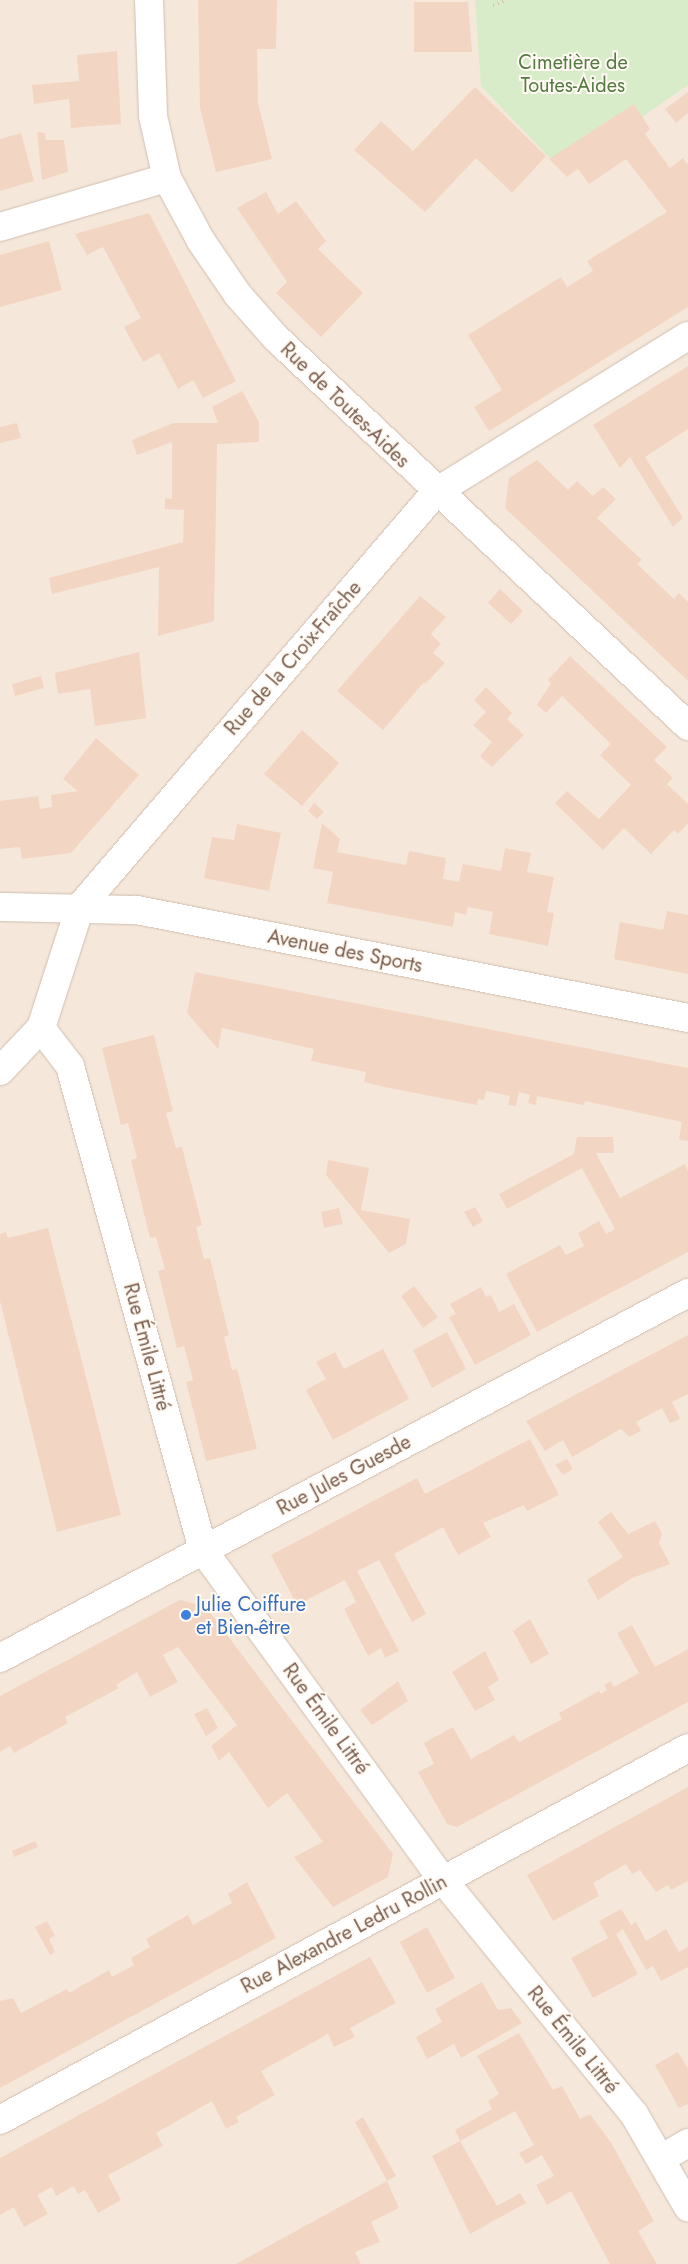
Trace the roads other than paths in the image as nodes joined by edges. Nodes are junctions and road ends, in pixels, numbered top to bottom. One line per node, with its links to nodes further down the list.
1 (149, 0): 2 (street, Rue de Toutes-Aides)
2 (167, 178): 3 (street); 5 (street, Rue de Toutes-Aides)
3 (0, 227)
4 (688, 336): 5 (street, Rue de la Croix-Fraîche)
5 (436, 492): 6 (street, Rue de Toutes-Aides); 7 (street, Rue de la Croix-Fraîche)
6 (688, 726)
7 (80, 906): 8 (street, Avenue des Sports); 9 (street, Avenue des Sports); 10 (street, Rue de la Croix-Fraîche)
8 (0, 907)
9 (688, 1018)
10 (41, 1028): 11 (street, Rue de la Croix-Fraîche); 13 (street, Rue Émile Littré)
11 (0, 1071)
12 (688, 1292): 13 (street, Rue Jules Guesde)
13 (203, 1550): 14 (street, Rue Jules Guesde); 16 (street, Rue Émile Littré)
14 (0, 1658)
15 (688, 1748): 16 (street, Rue Alexandre Ledru Rollin)
16 (443, 1880): 17 (street, Rue Alexandre Ledru Rollin); 19 (street, Rue Émile Littré)
17 (0, 2120)
18 (688, 2143): 19 (street)
19 (662, 2158): 20 (street, Rue Émile Littré)
20 (688, 2207)

